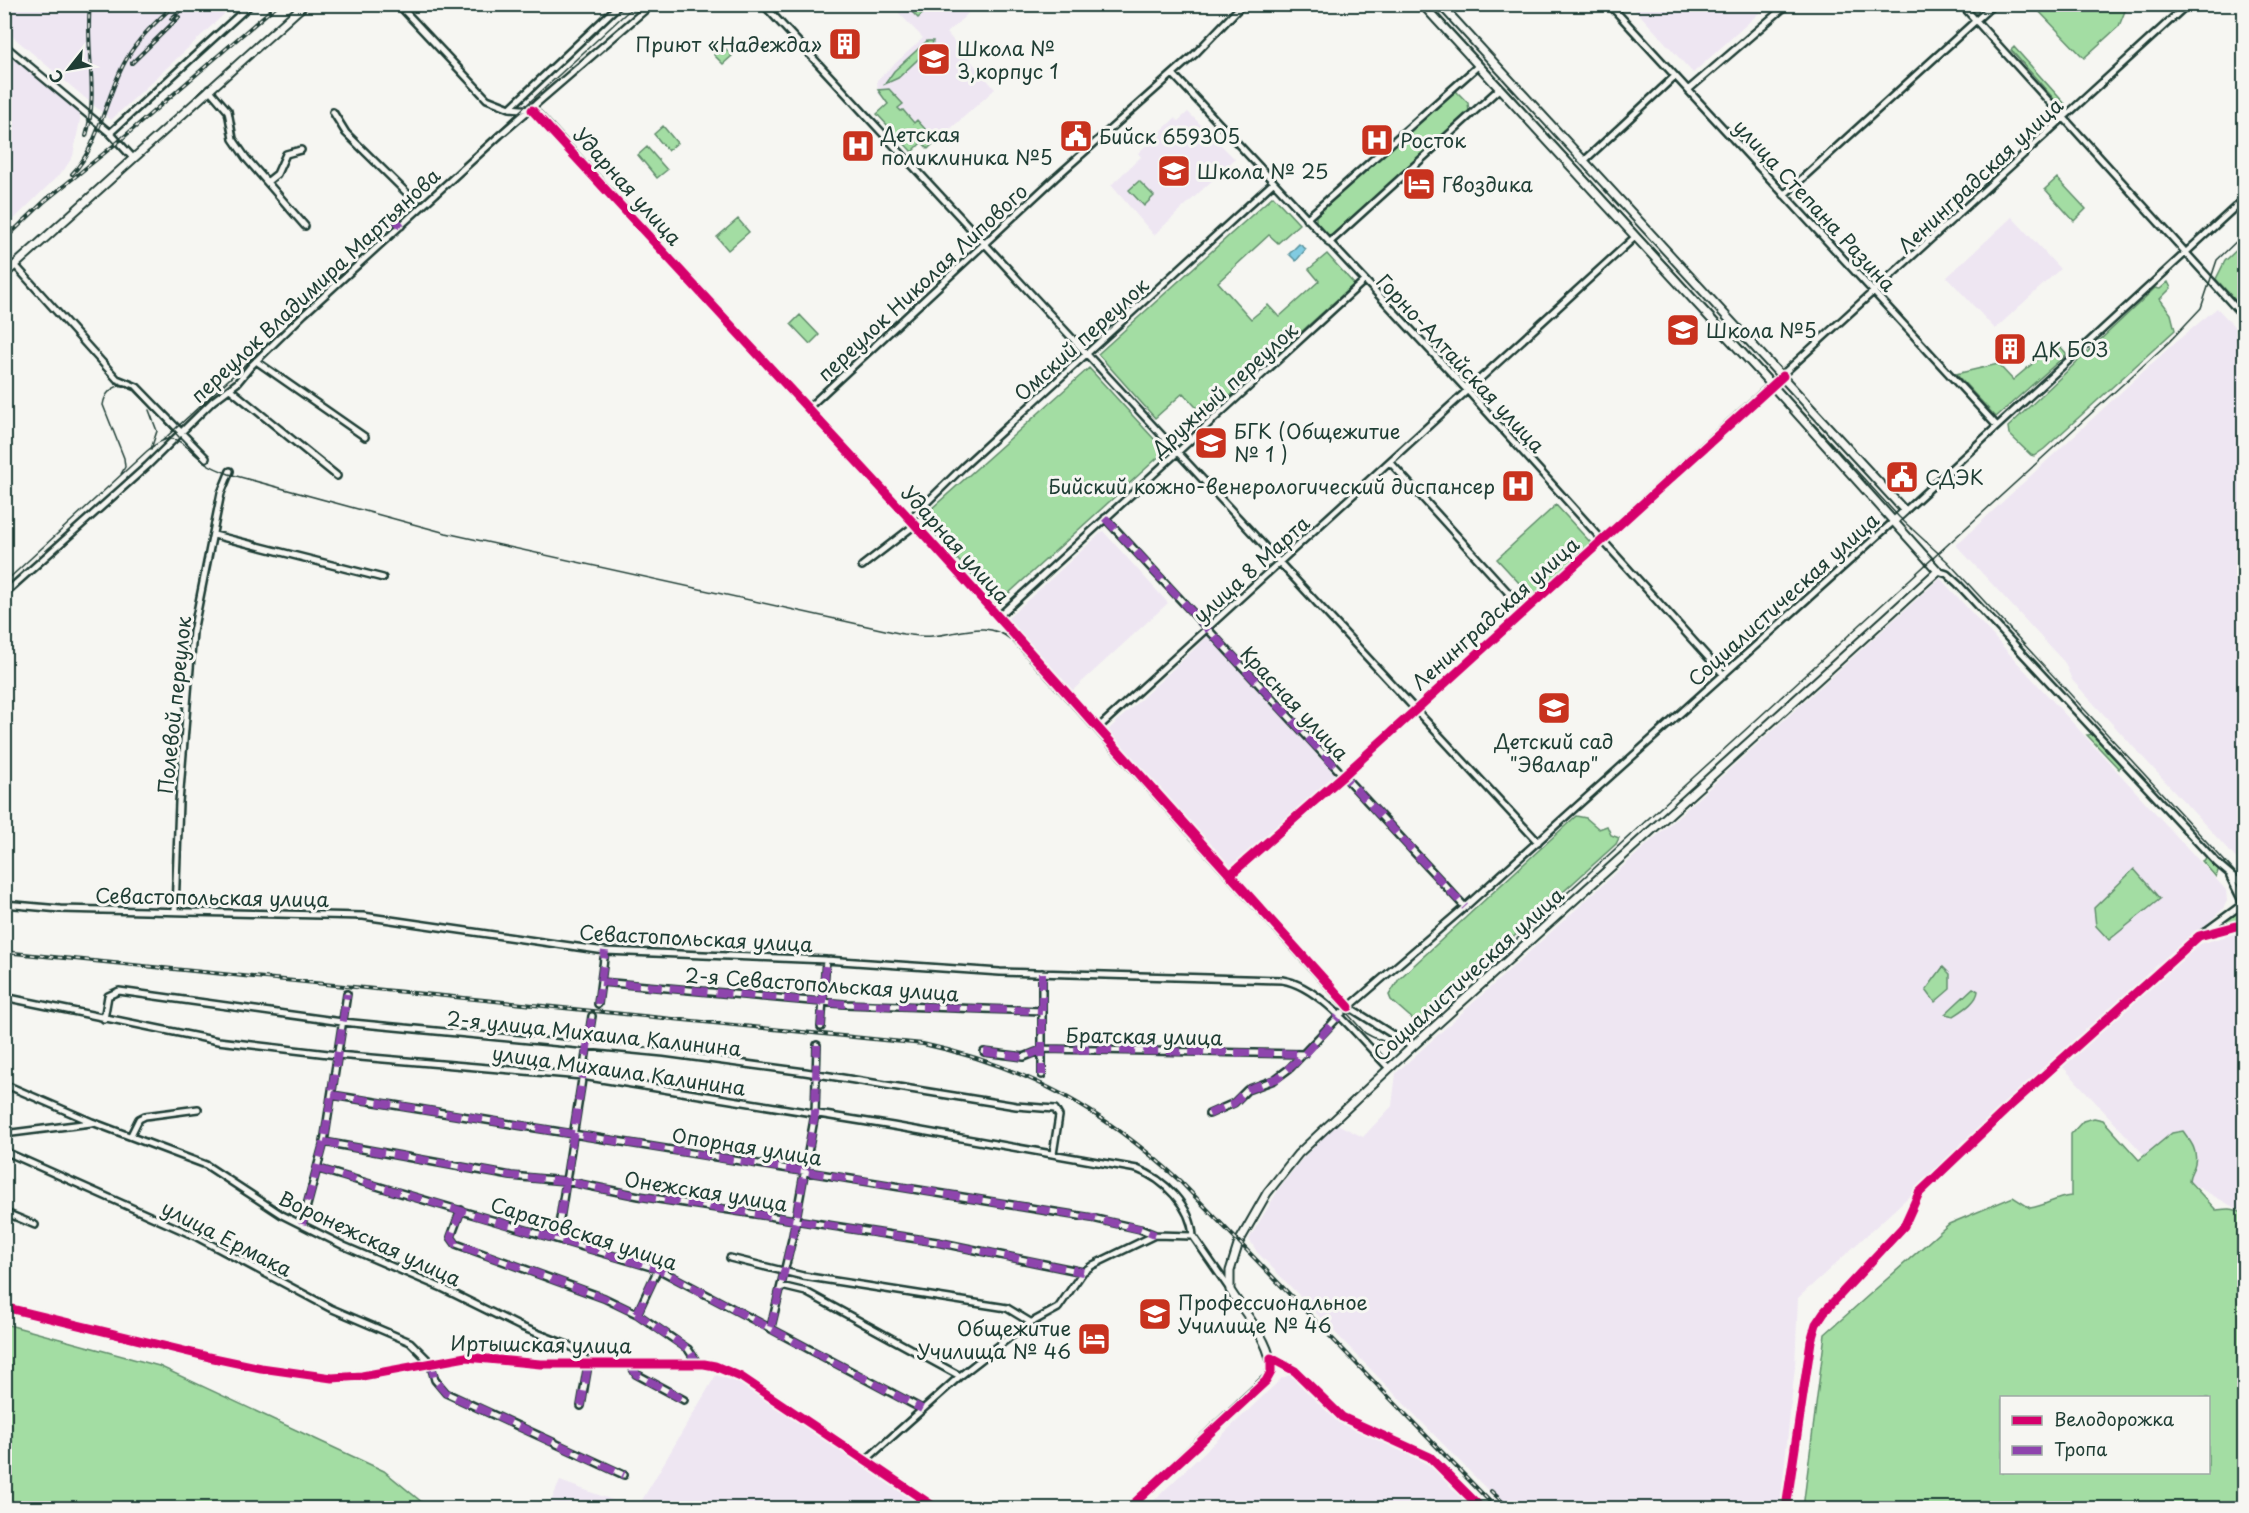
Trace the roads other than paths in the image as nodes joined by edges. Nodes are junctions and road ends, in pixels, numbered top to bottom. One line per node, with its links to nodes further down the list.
1 (252, 4): 27 (street)
2 (305, 4): 20 (main road)
3 (398, 4): 23 (street)
4 (620, 4): 23 (street)
5 (652, 4): 24 (street, переулок Владимира Мартьянова)
6 (763, 4): 42 (street)
7 (1242, 4): 18 (street, переулок Николая Липового)
8 (1422, 4): 17 (main road)
9 (1440, 4): 30 (main road)
10 (1609, 4): 19 (street, улица Степана Разина)
11 (1788, 4): 22 (street)
12 (1961, 4): 15 (street)
13 (1994, 4): 15 (street)
14 (2188, 4): 26 (street, Ленинградская улица)
15 (1977, 21): 26 (street); 33 (street)
16 (4, 45): 27 (street)
17 (1478, 66): 21 (main road); 37 (street)
18 (1173, 74): 32 (street, Горно-Алтайская улица); 42 (street, переулок Николая Липового)
19 (1675, 76): 22 (street, улица Степана Разина); 30 (street)
20 (209, 89): 29 (main road); 31 (street)
21 (1499, 89): 41 (main road); 43 (street)
22 (1688, 90): 33 (street, улица Степана Разина)
23 (510, 108): 24 (street)
24 (532, 110): 39 (street, переулок Владимира Мартьянова); 56 (street, Ударная улица)
25 (333, 112): 35 (street)
26 (2064, 117): 44 (street); 48 (street, Ленинградская улица)
27 (110, 133): 29 (street)
28 (302, 150): 31 (street)
29 (133, 158): 45 (main road)
30 (1584, 161): 40 (main road)
31 (267, 182): 38 (street)
32 (1273, 183): 37 (street, Горно-Алтайская улица); 50 (street, Омский переулок)
33 (1785, 195): 48 (street, улица Степана Разина)
34 (2244, 199): 44 (street, Социалистическая улица)
35 (415, 201)
36 (395, 219): 39 (street)
37 (1306, 219): 43 (street, Горно-Алтайская улица)
38 (305, 226)
39 (401, 226): 51 (street, переулок Владимира Мартьянова)
40 (1646, 228): 41 (main road); 52 (main road)
41 (1635, 237): 53 (main road); 55 (street, улица 8 Марта)
42 (986, 243): 50 (street); 56 (street, переулок Николая Липового)
43 (1329, 243): 47 (street, Горно-Алтайская улица)
44 (2187, 252): 49 (street); 57 (street, Социалистическая улица)
45 (15, 265): 46 (main road); 58 (street)
46 (4, 275)
47 (1364, 281): 55 (street, Горно-Алтайская улица); 60 (street, Дружный переулок)
48 (1876, 292): 52 (street, Ленинградская улица); 57 (street, улица Степана Разина)
49 (2244, 318)
50 (1087, 356): 60 (street); 67 (street, Омский переулок)
51 (256, 361): 54 (street, переулок Владимира Мартьянова); 59 (street)
52 (1783, 376): 53 (street, Ленинградская улица); 65 (main road)
53 (1773, 386): 68 (main road); 71 (street, Ленинградская улица)
54 (230, 389): 58 (street, переулок Владимира Мартьянова); 64 (street)
55 (1468, 391): 62 (street, улица 8 Марта); 71 (street, Горно-Алтайская улица)
56 (807, 409): 67 (street, Ударная улица)
57 (1997, 426): 65 (street, Социалистическая улица)
58 (179, 433): 61 (street); 76 (street, переулок Владимира Мартьянова)
59 (365, 437)
60 (1176, 453): 66 (street, Дружный переулок); 72 (street)
61 (206, 458)
62 (1390, 462): 72 (street, улица 8 Марта); 77 (street)
63 (230, 471): 70 (street, Полевой переулок)
64 (337, 476)
65 (1905, 511): 68 (main road, Социалистическая улица)
66 (1105, 518): 78 (street, Дружный переулок); 79 (street, Красная улица)
67 (910, 519): 69 (street, Ударная улица)
68 (1894, 521): 74 (main road); 80 (street, Социалистическая улица)
69 (915, 525): 73 (street); 78 (street, Ударная улица)
70 (214, 535): 75 (street); 91 (street, Полевой переулок)
71 (1603, 540): 77 (street, Ленинградская улица); 80 (street, Горно-Алтайская улица)
72 (1279, 563): 79 (street, улица 8 Марта); 81 (street)
73 (862, 566)
74 (1938, 571): 86 (street); 111 (main road, Социалистическая улица)
75 (383, 578)
76 (4, 594)
77 (1525, 611): 81 (street, Ленинградская улица)
78 (998, 617): 82 (street, Ударная улица)
79 (1207, 630): 82 (street, улица 8 Марта); 83 (street, Красная улица)
80 (1724, 675): 84 (street, Социалистическая улица)
81 (1416, 710): 83 (street, Ленинградская улица); 84 (street)
82 (1098, 728): 85 (street, Ударная улица)
83 (1343, 776): 85 (street, Ленинградская улица); 90 (street, Красная улица)
84 (1538, 842): 90 (street, Социалистическая улица)
85 (1230, 875): 102 (street, Ударная улица)
86 (2229, 876): 87 (street); 88 (street)
87 (2244, 886)
88 (2242, 902): 92 (street); 93 (street)
89 (4, 904): 91 (street, Севастопольская улица)
90 (1465, 907): 102 (street, Социалистическая улица)
91 (175, 910): 94 (street, Севастопольская улица)
92 (2244, 918)
93 (2244, 924)
94 (605, 951): 95 (street, Севастопольская улица); 97 (street)
95 (826, 960): 96 (street, Севастопольская улица); 100 (street)
96 (1042, 973): 103 (street); 105 (street, Севастопольская улица)
97 (601, 982): 100 (street, 2-я Севастопольская улица); 101 (street)
98 (347, 994): 107 (street)
99 (4, 998): 106 (street, улица Михаила Калинина)
100 (823, 1001): 103 (street, 2-я Севастопольская улица); 108 (street)
101 (598, 1004)
102 (1349, 1007): 105 (street, Социалистическая улица); 111 (street, Ударная улица)
103 (1042, 1011): 112 (street)
104 (592, 1016): 109 (street)
105 (1338, 1017): 114 (street, Социалистическая улица); 116 (street, Севастопольская улица)
106 (104, 1019): 107 (street, 2-я улица Михаила Калинина); 115 (street, улица Михаила Калинина)
107 (342, 1022): 109 (street, 2-я улица Михаила Калинина); 115 (street)
108 (821, 1027)
109 (588, 1045): 117 (street, 2-я улица Михаила Калинина); 119 (street)
110 (817, 1045): 117 (street)
111 (1412, 1047): 116 (main road, Социалистическая улица)
112 (1044, 1049): 113 (street, Братская улица); 114 (street, Братская улица); 118 (street)
113 (984, 1052)
114 (1305, 1054): 124 (street, Социалистическая улица)
115 (337, 1055): 119 (street, улица Михаила Калинина); 121 (street)
116 (1389, 1068): 148 (main road, Социалистическая улица)
117 (816, 1074): 123 (street); 131 (street, 2-я улица Михаила Калинина)
118 (1042, 1075)
119 (582, 1076): 123 (street, улица Михаила Калинина); 126 (street)
120 (4, 1084): 125 (street, Воронежская улица)
121 (332, 1095): 126 (street, Опорная улица); 129 (street)
122 (198, 1109): 128 (street)
123 (815, 1114): 131 (street, улица Михаила Калинина); 133 (street)
124 (1209, 1114)
125 (92, 1122): 127 (street); 128 (street, Воронежская улица)
126 (573, 1133): 133 (street, Опорная улица); 134 (street)
127 (4, 1134)
128 (131, 1135): 138 (street, Воронежская улица)
129 (324, 1142): 132 (street); 134 (street, Онежская улица)
130 (4, 1151): 154 (street, улица Ермака)
131 (1053, 1154): 141 (street, улица Михаила Калинина)
132 (319, 1169): 135 (street, Саратовская улица); 138 (street)
133 (805, 1172): 137 (street); 140 (street, Опорная улица)
134 (565, 1181): 137 (street, Онежская улица); 142 (street)
135 (461, 1210): 142 (street, Саратовская улица); 150 (street, Иртышская улица)
136 (4, 1212): 139 (street)
137 (795, 1221): 145 (street); 146 (street, Онежская улица)
138 (302, 1224): 156 (street, Воронежская улица)
139 (35, 1226)
140 (1155, 1235): 141 (street); 146 (street)
141 (1193, 1236): 148 (street)
142 (557, 1238): 144 (street, Саратовская улица)
143 (730, 1258): 145 (street)
144 (658, 1269): 150 (street); 152 (street, Саратовская улица)
145 (785, 1270): 147 (street); 151 (street)
146 (1083, 1272): 151 (street)
147 (781, 1286): 152 (street); 158 (street)
148 (1230, 1290): 153 (main road)
149 (4, 1307): 154 (main road, Иртышская улица)
150 (637, 1314): 155 (street, Иртышская улица)
151 (1030, 1322): 158 (street)
152 (771, 1327): 161 (street, Саратовская улица)
153 (1271, 1358): 165 (main road); 166 (street)
154 (430, 1362): 156 (main road, Иртышская улица); 163 (street)
155 (698, 1364): 157 (main road, Иртышская улица); 162 (main road, Иртышская улица)
156 (588, 1365): 157 (main road, Иртышская улица); 160 (street)
157 (631, 1365): 159 (street)
158 (960, 1376): 161 (street)
159 (684, 1400)
160 (581, 1406)
161 (922, 1409): 162 (street)
162 (866, 1460): 164 (main road, Иртышская улица)
163 (624, 1475)
164 (936, 1509)
165 (1129, 1509)
166 (1481, 1509)

